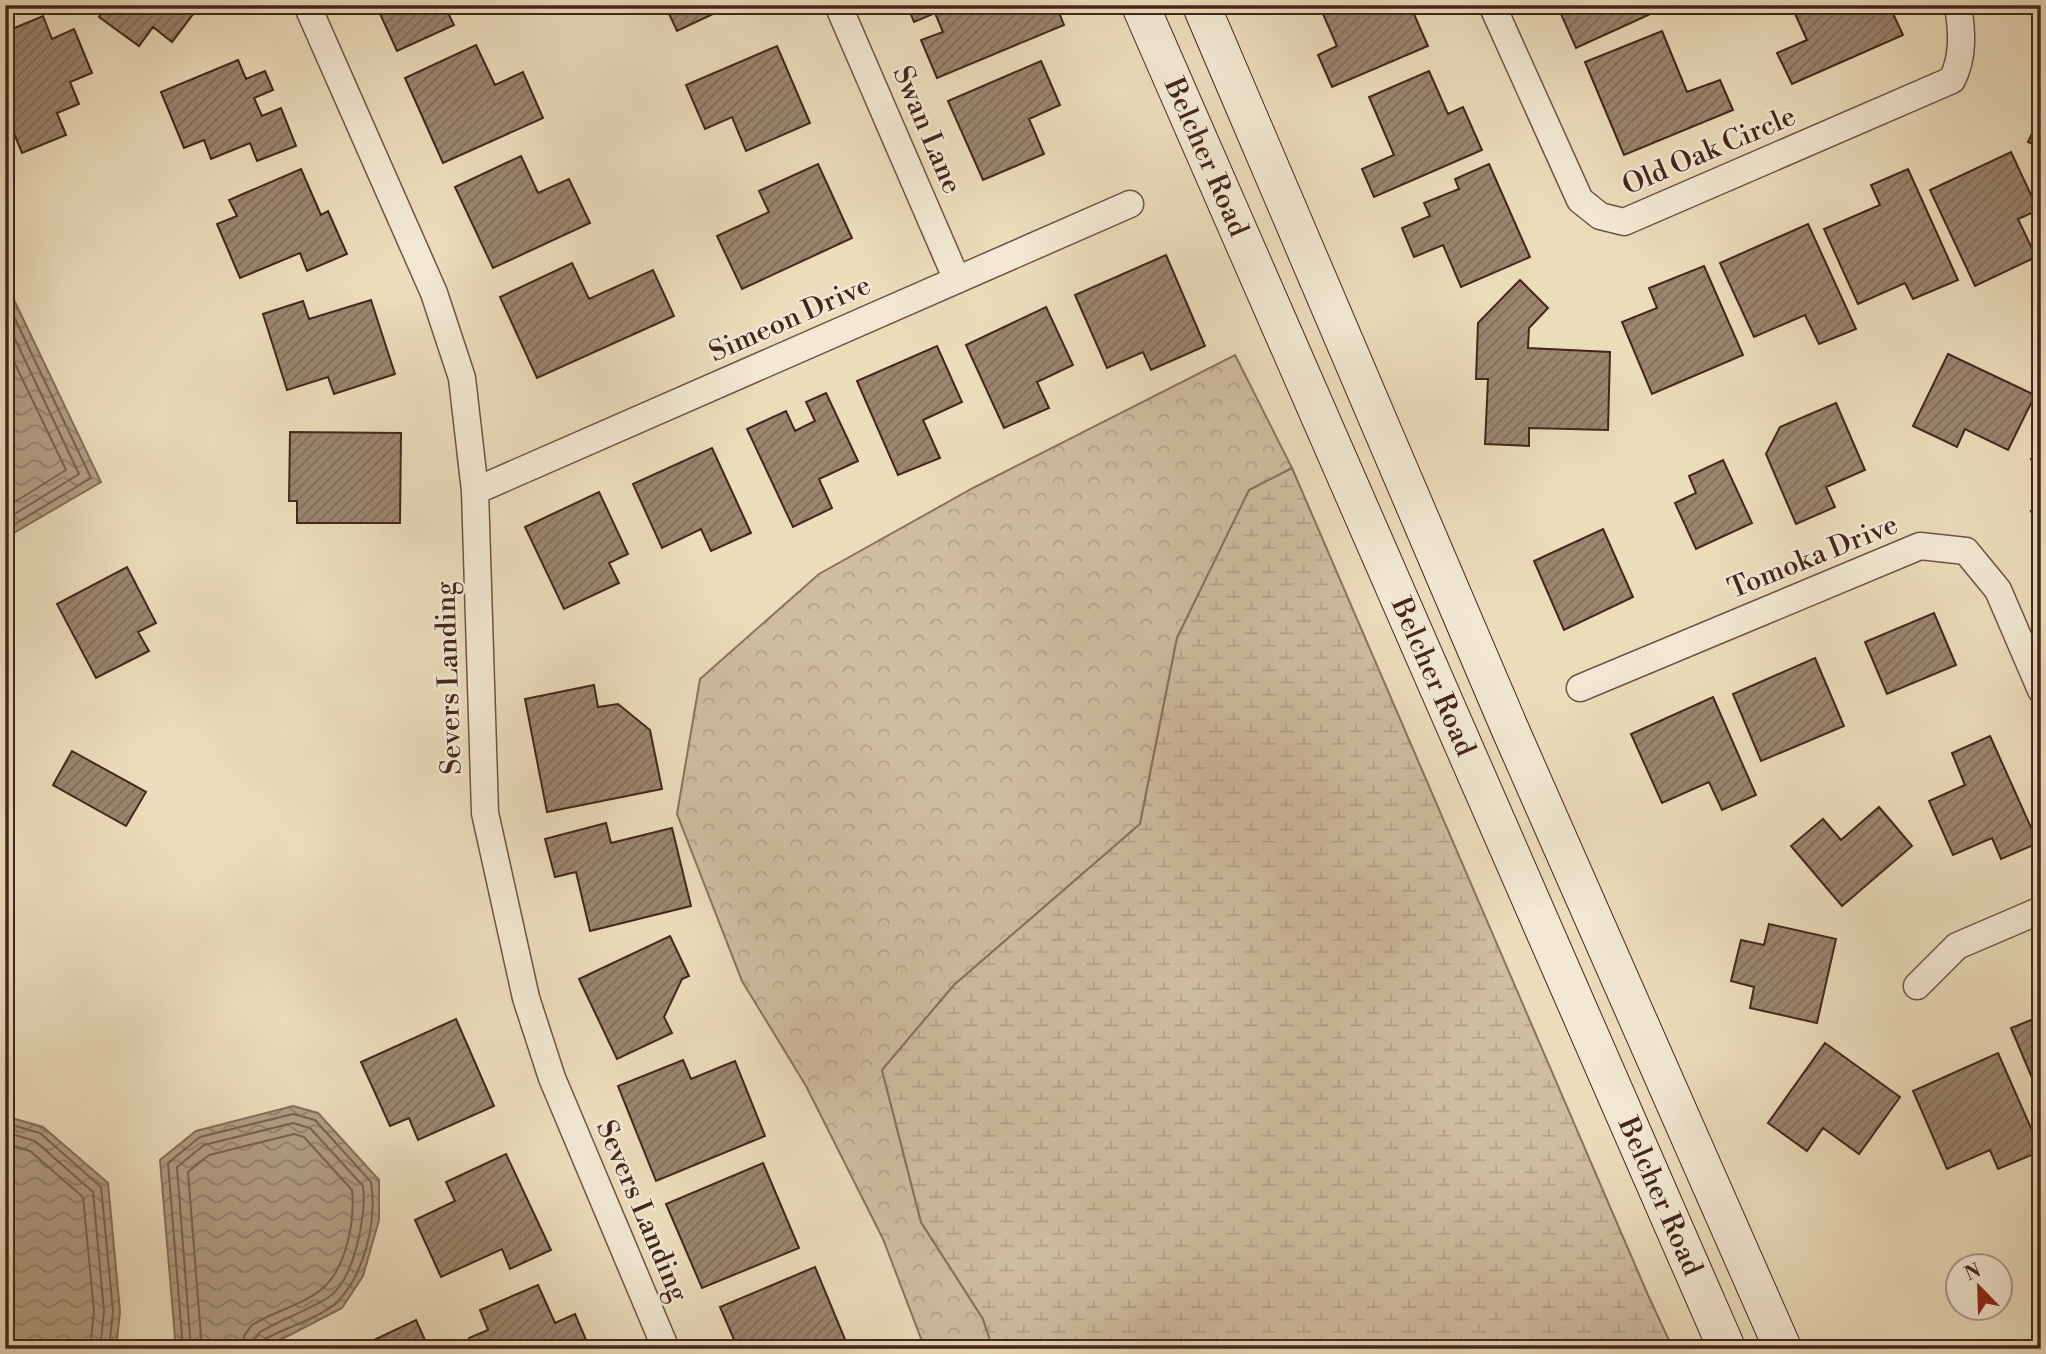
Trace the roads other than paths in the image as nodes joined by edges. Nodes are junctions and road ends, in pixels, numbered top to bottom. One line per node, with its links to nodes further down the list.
1 (307, 5): 9 (street, Severs Landing)
2 (838, 5): 8 (street, Swan Lane)
3 (1140, 5): 15 (main road, Belcher Road)
4 (1200, 5): 16 (main road, Belcher Road)
5 (1492, 5): 6 (street, Old Oak Circle)
6 (1958, 5)
7 (1130, 204): 8 (street, Simeon Drive)
8 (957, 279): 9 (street, Simeon Drive)
9 (475, 491): 14 (street, Severs Landing)
10 (1580, 688): 11 (street, Tomoka Drive)
11 (2041, 690)
12 (2041, 910): 13 (street)
13 (1917, 986)
14 (666, 1349)
15 (1727, 1349)
16 (1783, 1349)

